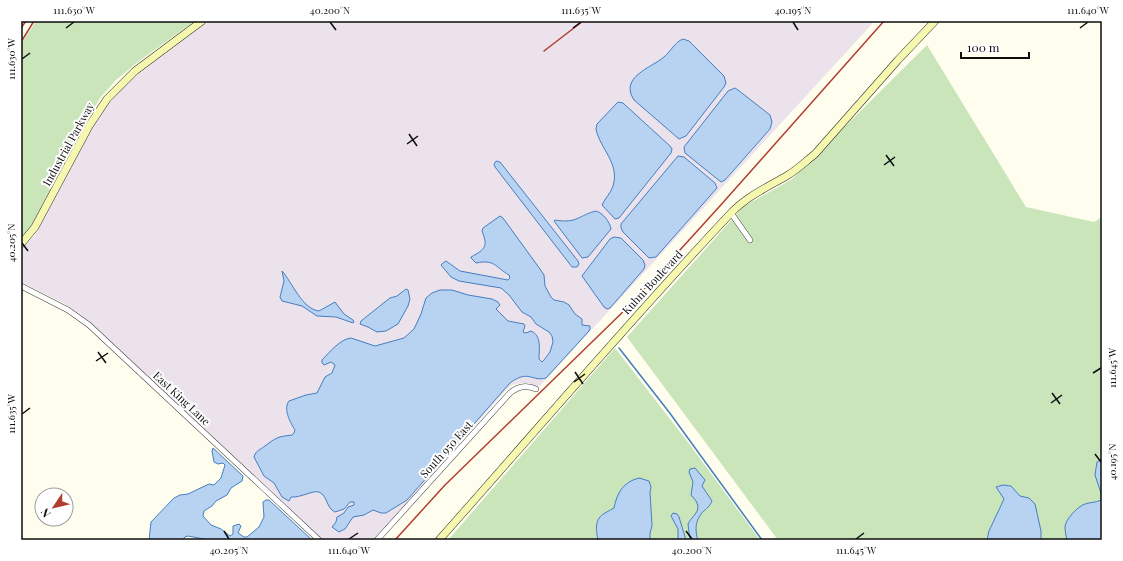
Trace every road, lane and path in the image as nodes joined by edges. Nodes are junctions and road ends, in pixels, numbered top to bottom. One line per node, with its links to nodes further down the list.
1 (202, 21): 5 (street, Industrial Parkway)
2 (935, 21): 3 (street, Kuhni Boulevard)
3 (731, 213): 4 (street); 10 (street, Kuhni Boulevard)
4 (750, 240)
5 (21, 244)
6 (21, 286): 8 (street, East King Lane)
7 (536, 389): 9 (street, South 950 East)
8 (319, 540)
9 (378, 540)
10 (439, 540)

